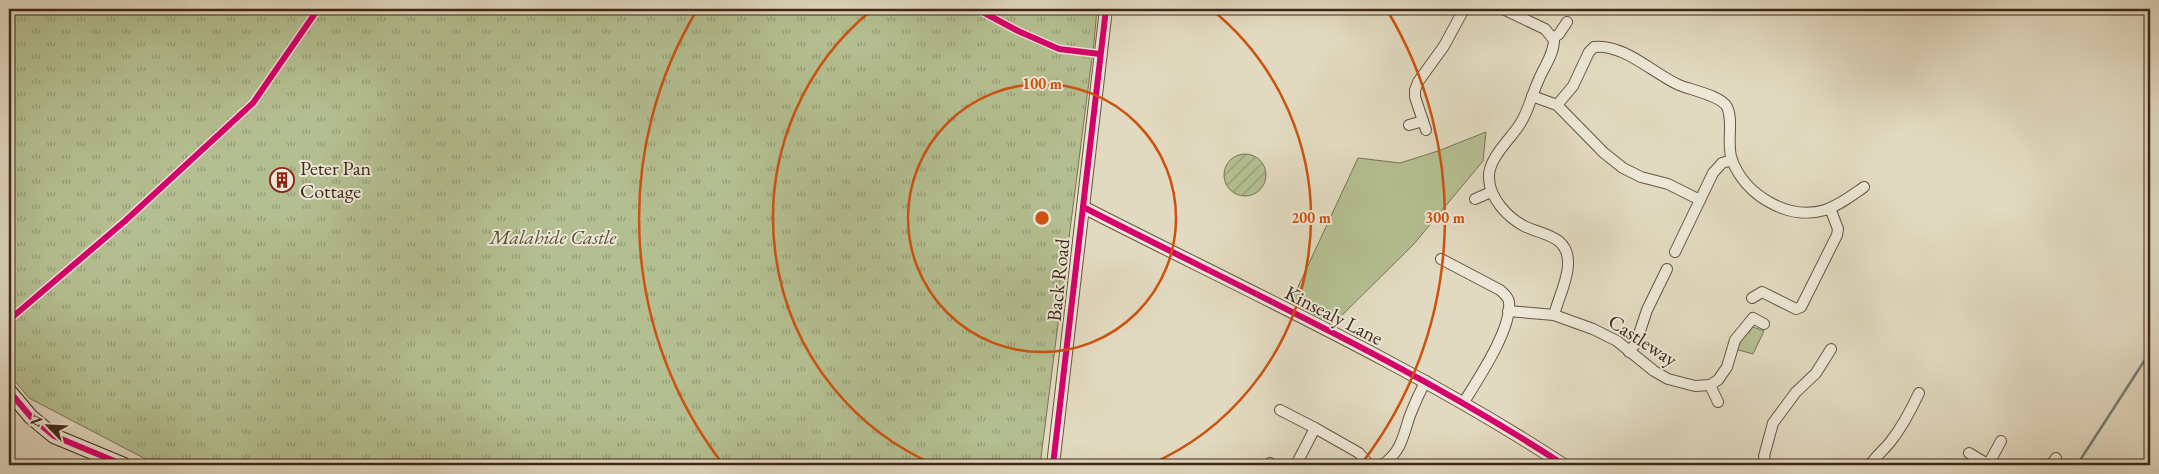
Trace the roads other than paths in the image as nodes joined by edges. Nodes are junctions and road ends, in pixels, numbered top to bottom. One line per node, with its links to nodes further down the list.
1 (1106, 9): 14 (street, Back Road)
2 (1464, 9): 8 (street)
3 (1502, 9): 5 (street)
4 (1567, 22): 5 (street)
5 (1553, 38): 6 (street)
6 (1532, 96): 7 (street); 11 (street)
7 (1557, 105): 9 (street); 13 (street)
8 (1409, 125)
9 (1732, 160): 13 (street); 15 (street)
10 (1864, 187): 15 (street)
11 (1492, 192): 12 (street); 21 (street)
12 (1476, 199)
13 (1700, 200): 16 (street)
14 (1083, 207): 25 (street, Kinsealy Lane); 36 (street, Back Road)
15 (1830, 208): 19 (street)
16 (1675, 252)
17 (1441, 259): 20 (street)
18 (1667, 269): 24 (street)
19 (1752, 298)
20 (1508, 311): 21 (street, Castleway); 29 (street)
21 (1554, 315): 24 (street, Castleway)
22 (1764, 324): 26 (street)
23 (1830, 349): 41 (street)
24 (1629, 352): 26 (street, Castleway)
25 (1426, 381): 29 (street, Kinsealy Lane); 39 (street)
26 (1710, 384): 30 (street)
27 (9, 391): 35 (main road)
28 (1919, 393): 42 (street)
29 (1464, 402): 40 (street, Kinsealy Lane)
30 (1718, 402)
31 (1280, 410): 32 (street)
32 (1315, 428): 37 (street); 38 (street)
33 (2001, 441): 43 (street)
34 (1969, 453): 43 (street)
35 (124, 465)
36 (1053, 465)
37 (1296, 465)
38 (1369, 465)
39 (1382, 465)
40 (1564, 465)
41 (1766, 465)
42 (1870, 465)
43 (1989, 465)

